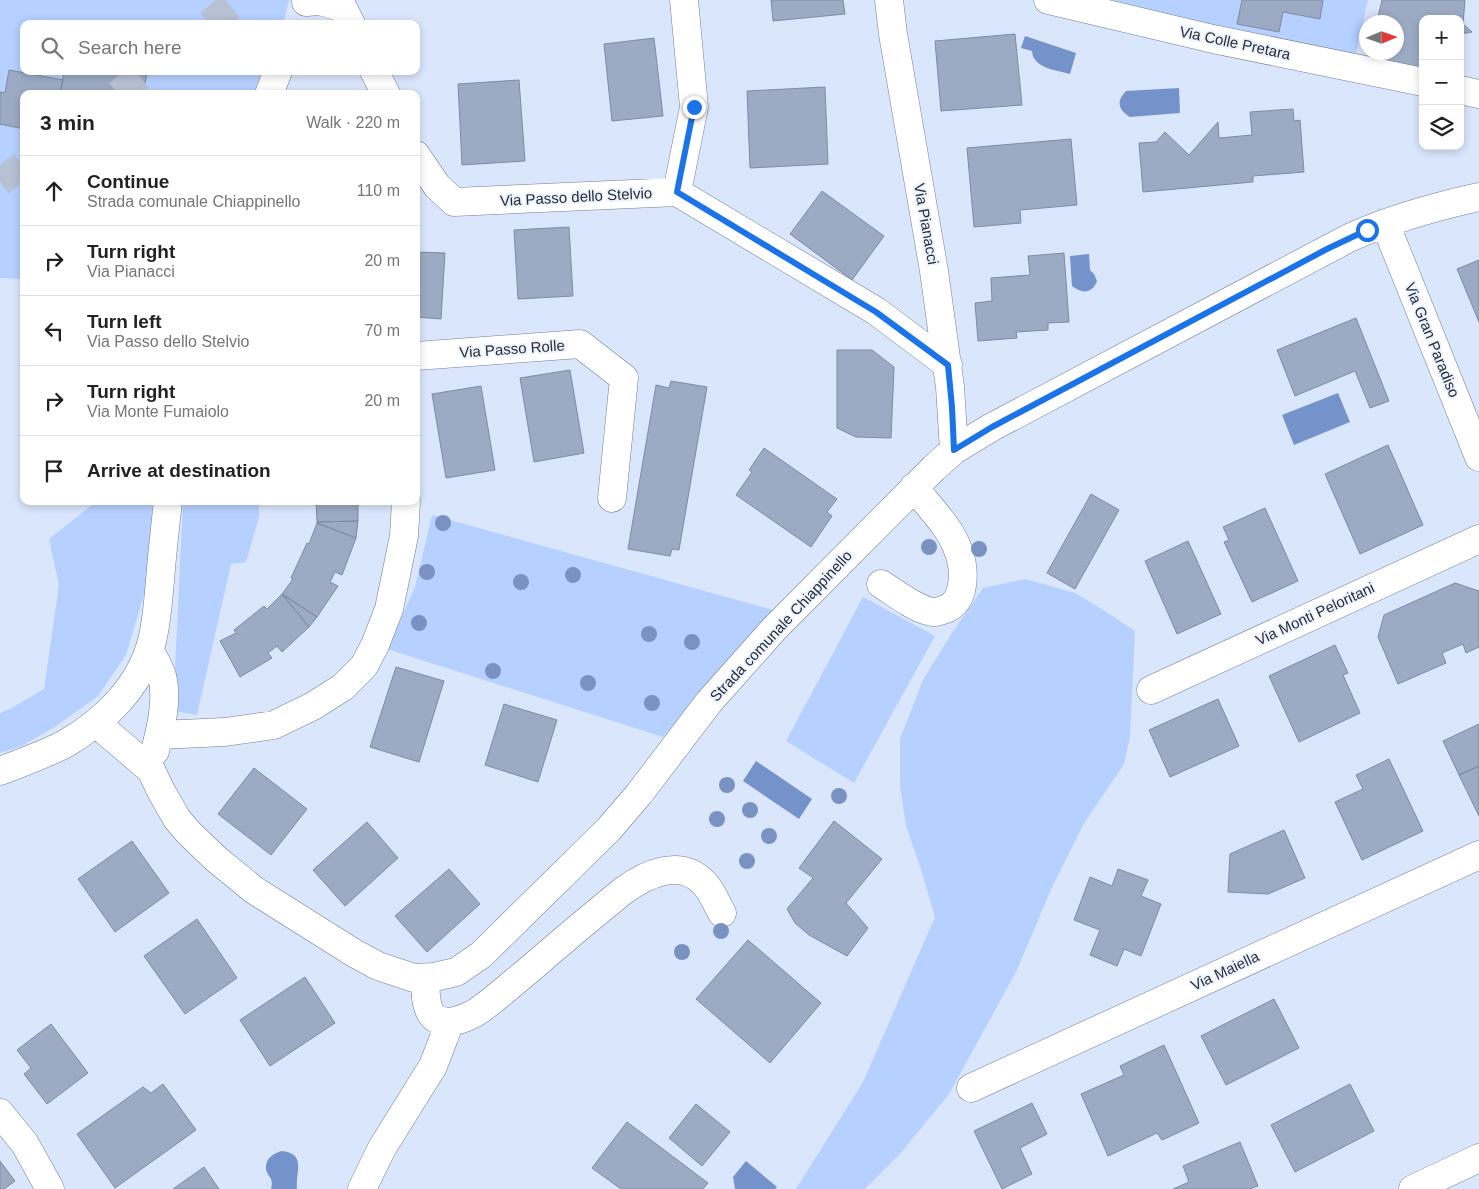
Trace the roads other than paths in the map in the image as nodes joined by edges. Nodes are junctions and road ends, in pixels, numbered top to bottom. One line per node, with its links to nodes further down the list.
1 (684, 0): 14 (street)
2 (888, 0): 18 (street, Via Pianacci)
3 (1048, 0): 8 (street, Via Colle Pretara)
4 (303, 9): 5 (street)
5 (349, 20)
6 (276, 75): 9 (street)
7 (376, 75): 10 (street)
8 (1419, 81)
9 (270, 90)
10 (384, 90)
11 (1464, 91): 12 (street)
12 (1479, 94)
13 (420, 161): 14 (street, Via Passo dello Stelvio)
14 (677, 192): 18 (street)
15 (1479, 197): 16 (street, Strada comunale Chiappinello)
16 (1385, 223): 19 (street, Strada comunale Chiappinello); 20 (street, Via Gran Paradiso)
17 (420, 356): 22 (street, Via Passo Rolle)
18 (948, 365): 19 (street, Via Pianacci)
19 (954, 450): 21 (street, Strada comunale Chiappinello)
20 (1479, 457)
21 (914, 487): 26 (street); 35 (street, Strada comunale Chiappinello)
22 (612, 498)
23 (168, 505): 27 (street)
24 (406, 505): 30 (street)
25 (1479, 539): 28 (street, Via Monti Peloritani)
26 (881, 584)
27 (149, 650): 29 (street); 30 (street)
28 (1151, 690)
29 (96, 723): 31 (street, Strada comunale Chiappinello); 32 (street)
30 (159, 735): 31 (street)
31 (151, 770): 35 (street, Strada comunale Chiappinello)
32 (0, 771)
33 (1479, 855): 37 (street, Via Maiella)
34 (722, 913): 36 (street)
35 (425, 978): 36 (street)
36 (450, 1022): 41 (street)
37 (971, 1088)
38 (0, 1113): 40 (street)
39 (1479, 1158): 42 (street)
40 (50, 1189)
41 (362, 1189)
42 (1412, 1189)

